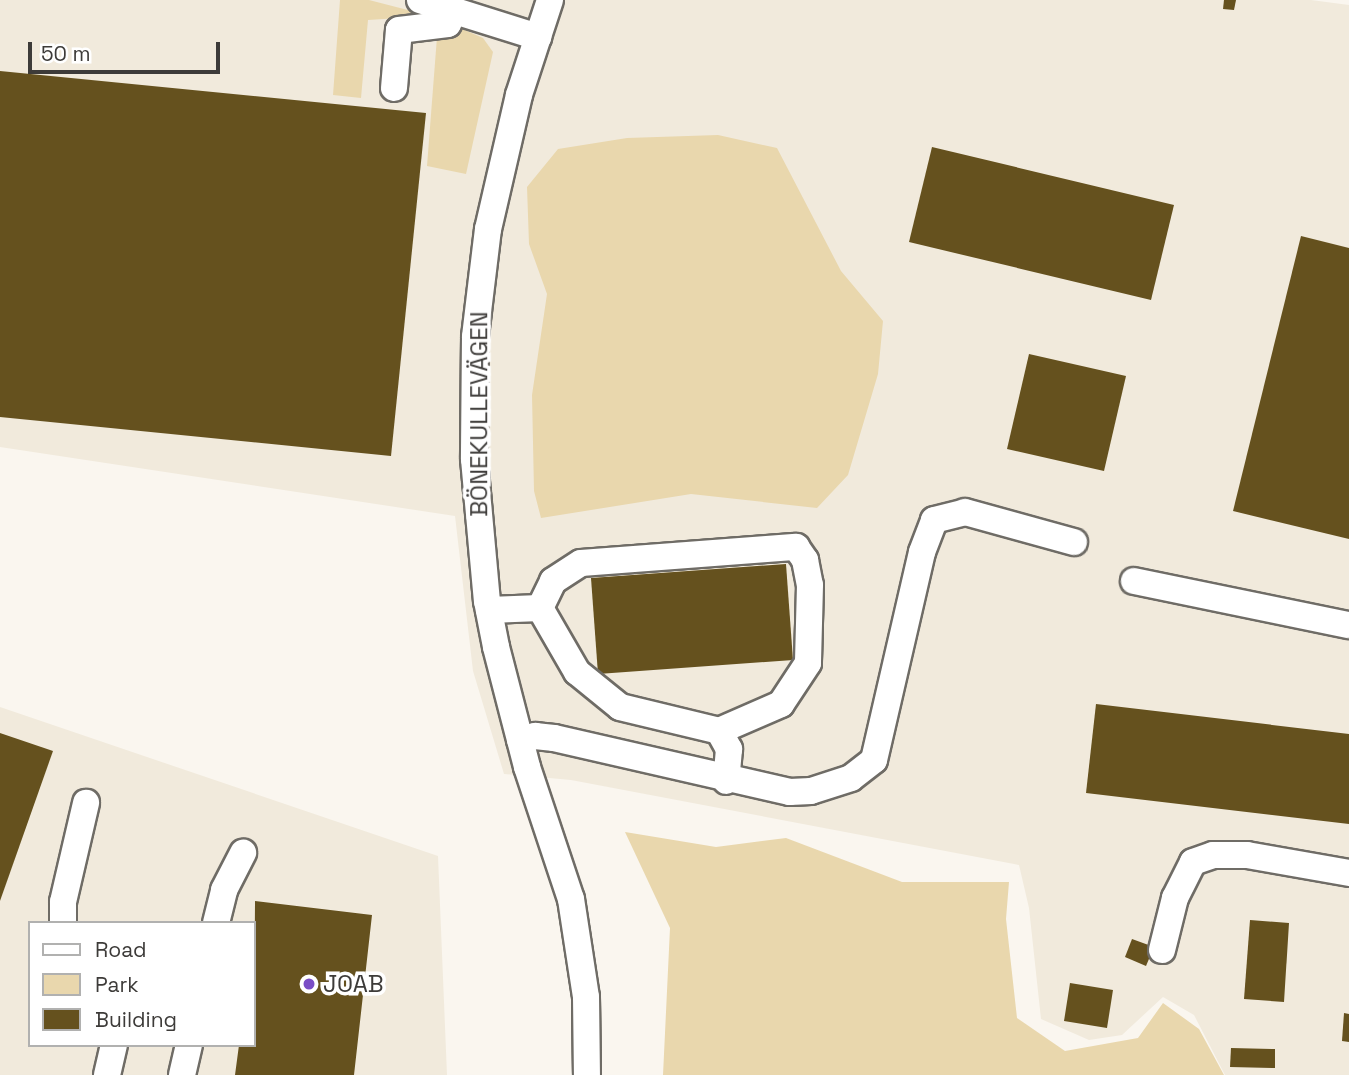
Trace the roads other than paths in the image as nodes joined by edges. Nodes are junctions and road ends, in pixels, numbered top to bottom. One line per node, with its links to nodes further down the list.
1 (419, 0): 3 (street)
2 (550, 0): 4 (street, BÖNEKULLEVÄGEN)
3 (454, 10): 4 (street); 5 (street)
4 (538, 37): 9 (street, BÖNEKULLEVÄGEN)
5 (394, 88)
6 (1074, 542): 13 (street)
7 (1134, 582): 10 (street)
8 (540, 608): 9 (street); 11 (street); 11 (street)
9 (489, 610): 12 (street, BÖNEKULLEVÄGEN)
10 (1349, 625)
11 (719, 732): 13 (street)
12 (520, 740): 13 (street); 24 (street, BÖNEKULLEVÄGEN)
13 (726, 781)
14 (86, 803): 17 (street)
15 (243, 853): 18 (street)
16 (1349, 873): 19 (street)
17 (63, 921)
18 (216, 921)
19 (1162, 950)
20 (114, 1047): 22 (street)
21 (189, 1047): 23 (street)
22 (107, 1075)
23 (182, 1075)
24 (587, 1075)

